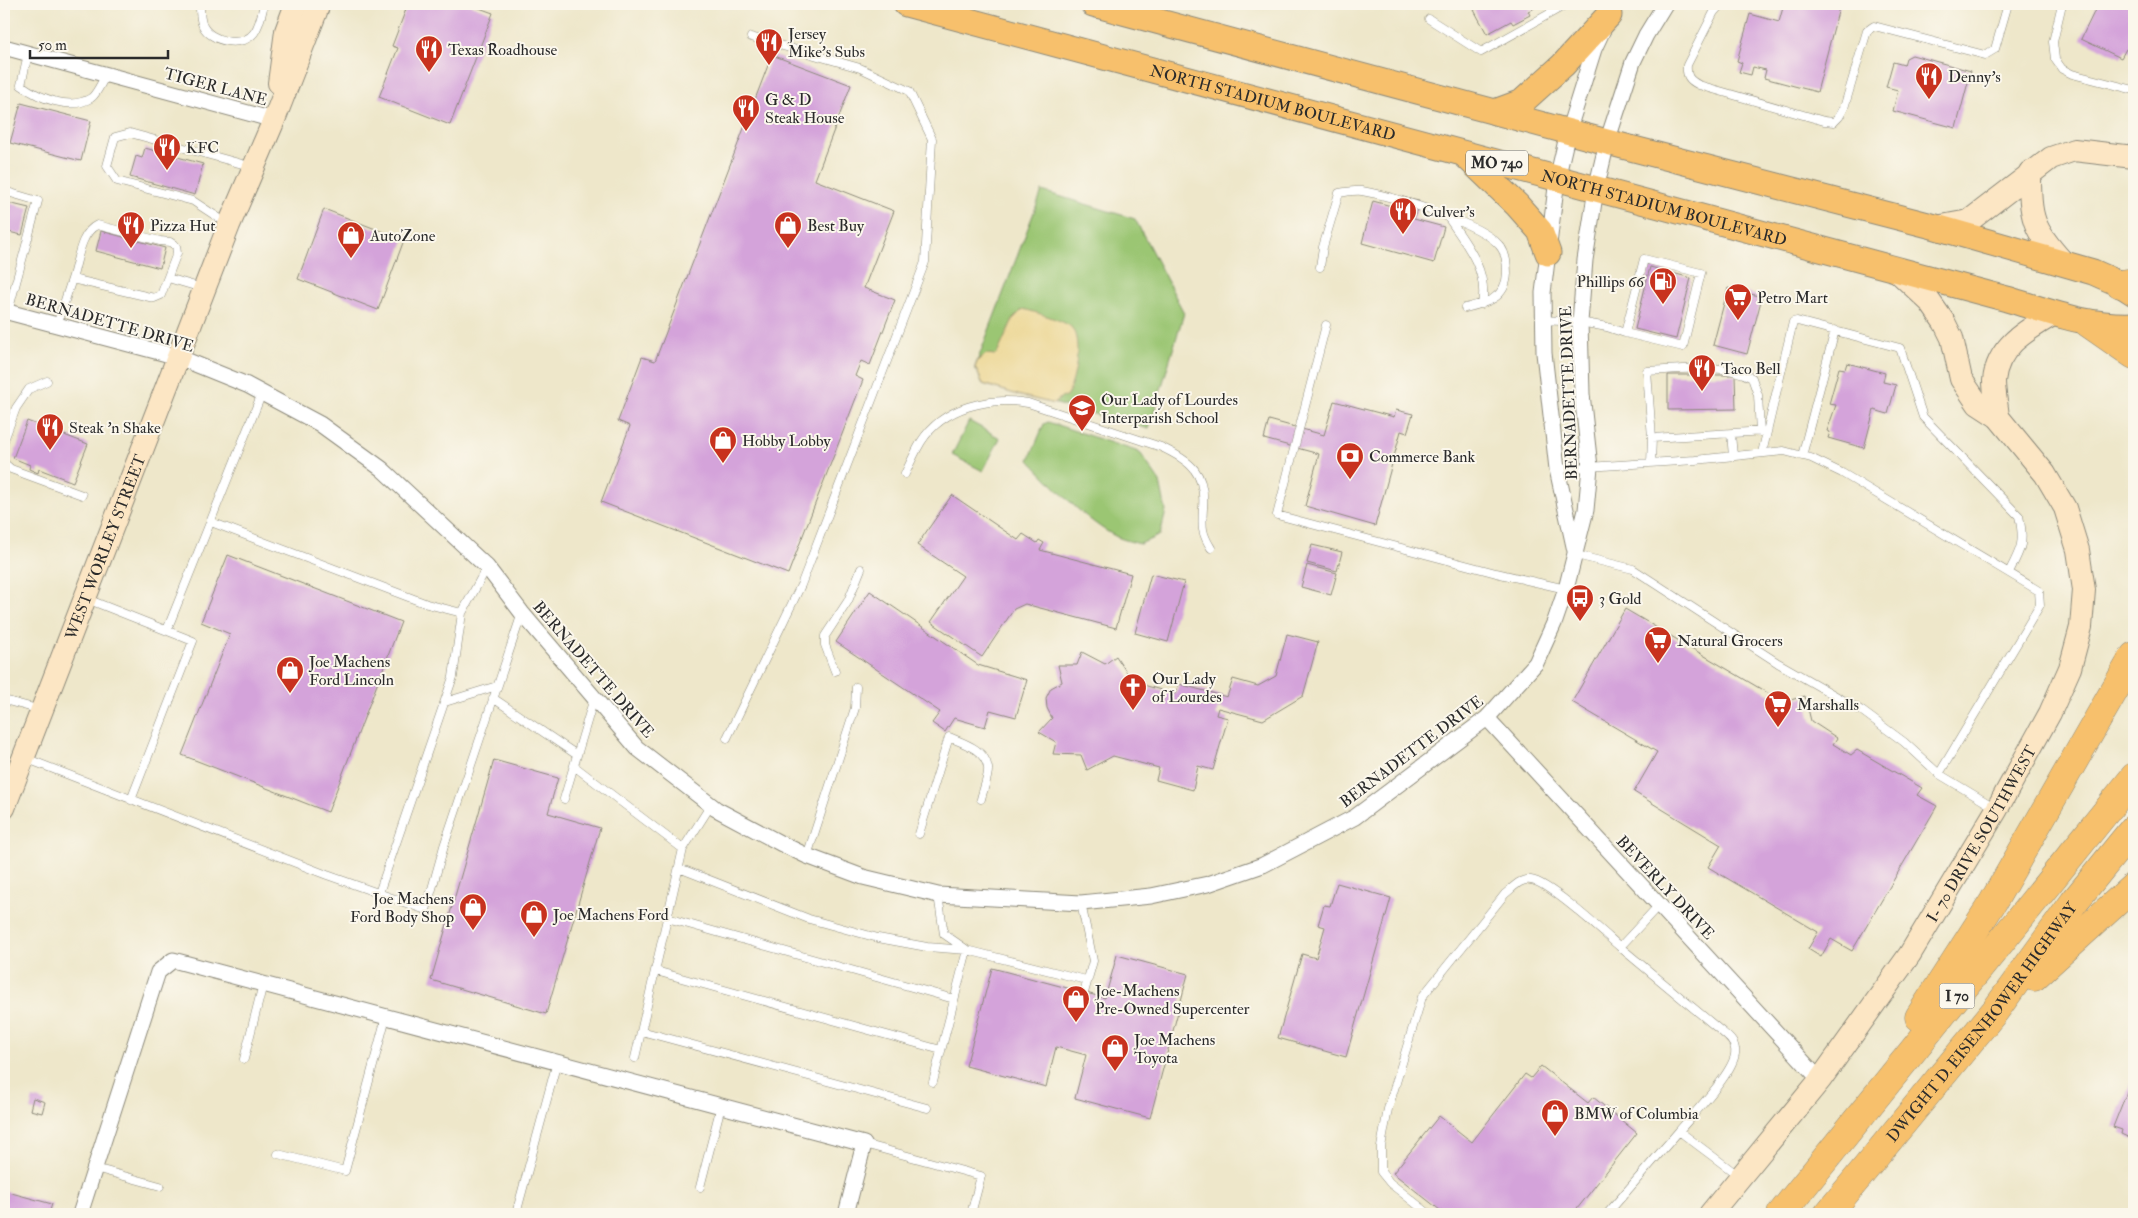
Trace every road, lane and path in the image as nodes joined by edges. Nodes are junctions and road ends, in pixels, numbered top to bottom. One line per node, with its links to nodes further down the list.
1 (264, 4): 11 (lane)
2 (296, 4): 20 (street, WEST WORLEY STREET)
3 (319, 4): 20 (street, WEST WORLEY STREET)
4 (906, 4): 23 (main road, NORTH STADIUM BOULEVARD / MO 740)
5 (1093, 4): 19 (main road)
6 (1567, 4): 13 (lane)
7 (1665, 4): 22 (street, BERNADETTE DRIVE)
8 (1721, 4): 9 (lane)
9 (2008, 4)
10 (2062, 4): 18 (lane)
11 (200, 7)
12 (1612, 9): 19 (main road); 21 (street, BERNADETTE DRIVE)
13 (1429, 19)
14 (752, 36): 94 (lane)
15 (4, 47): 16 (street, TIGER LANE)
16 (28, 54): 17 (street, TIGER LANE); 17 (lane)
17 (106, 75): 20 (street, TIGER LANE)
18 (2134, 90)
19 (1495, 112): 21 (main road)
20 (274, 120): 25 (street, WEST WORLEY STREET)
21 (1568, 132): 22 (main road); 27 (street, BERNADETTE DRIVE)
22 (1607, 142): 28 (street, BERNADETTE DRIVE); 32 (main road)
23 (1464, 154): 27 (main road, NORTH STADIUM BOULEVARD / MO 740); 33 (main road)
24 (2134, 158): 26 (street)
25 (255, 168): 31 (street, WEST WORLEY STREET); 31 (lane)
26 (2030, 172): 32 (street); 34 (street)
27 (1557, 179): 28 (main road, NORTH STADIUM BOULEVARD / MO 740); 33 (street, BERNADETTE DRIVE)
28 (1596, 189): 36 (main road, NORTH STADIUM BOULEVARD / MO 740); 46 (street, BERNADETTE DRIVE)
29 (4, 191): 43 (lane)
30 (1446, 216): 35 (lane); 41 (lane); 41 (lane)
31 (228, 225): 40 (street, WEST WORLEY STREET)
32 (1936, 227): 34 (main road)
33 (1548, 253): 45 (street, BERNADETTE DRIVE)
34 (2063, 262): 39 (main road)
35 (1320, 267)
36 (1896, 270): 44 (main road, NORTH STADIUM BOULEVARD / MO 740); 59 (street, I- 70 DRIVE SOUTHWEST)
37 (72, 278): 38 (lane); 38 (lane); 48 (lane)
38 (168, 278): 40 (lane)
39 (2130, 286)
40 (204, 288): 56 (street, WEST WORLEY STREET)
41 (1482, 304): 42 (lane)
42 (1465, 308)
43 (6, 312): 48 (street, BERNADETTE DRIVE)
44 (2054, 314): 47 (main road, NORTH STADIUM BOULEVARD / MO 740); 59 (street)
45 (1542, 320): 46 (lane); 70 (street, BERNADETTE DRIVE)
46 (1580, 322): 54 (lane); 69 (street, BERNADETTE DRIVE)
47 (2088, 323): 51 (main road, NORTH STADIUM BOULEVARD / MO 740); 55 (highway)
48 (57, 325): 56 (street, BERNADETTE DRIVE)
49 (1326, 325): 79 (lane)
50 (1679, 325): 52 (lane)
51 (2134, 325)
52 (1688, 327): 54 (lane); 54 (lane)
53 (1835, 330): 60 (lane); 66 (lane); 78 (lane)
54 (1626, 333)
55 (2134, 355)
56 (178, 357): 58 (street, BERNADETTE DRIVE); 80 (street, WEST WORLEY STREET)
57 (47, 381): 63 (lane)
58 (262, 393): 73 (lane); 76 (street, BERNADETTE DRIVE)
59 (1998, 417): 105 (street, I- 70 DRIVE SOUTHWEST)
60 (1764, 431): 61 (lane); 62 (lane); 64 (lane)
61 (1731, 434): 62 (lane); 65 (lane)
62 (1652, 438): 68 (lane)
63 (4, 440)
64 (1762, 453): 65 (lane); 66 (lane)
65 (1733, 456): 68 (lane)
66 (1802, 456): 78 (lane)
67 (4, 463): 72 (lane)
68 (1651, 463): 69 (lane)
69 (1590, 467): 70 (lane); 75 (street, BERNADETTE DRIVE)
70 (1557, 469): 75 (street, BERNADETTE DRIVE)
71 (905, 474): 74 (lane)
72 (82, 495)
73 (211, 522): 82 (lane); 83 (lane)
74 (1211, 548)
75 (1576, 555): 79 (street, BERNADETTE DRIVE); 98 (lane)
76 (487, 567): 81 (street, BERNADETTE DRIVE); 82 (lane)
77 (860, 569): 85 (lane)
78 (2010, 572): 98 (lane)
79 (1566, 589): 93 (street, BERNADETTE DRIVE)
80 (85, 598): 83 (lane); 92 (street, WEST WORLEY STREET)
81 (522, 612): 86 (lane); 88 (street, BERNADETTE DRIVE)
82 (462, 613): 91 (lane)
83 (167, 630): 101 (lane)
84 (2134, 656): 135 (highway)
85 (835, 671)
86 (497, 686): 89 (lane); 91 (lane)
87 (856, 687): 109 (lane)
88 (594, 697): 95 (lane); 103 (street, BERNADETTE DRIVE)
89 (493, 698): 95 (lane); 112 (lane)
90 (4, 700): 92 (lane)
91 (445, 702): 112 (lane)
92 (42, 710): 96 (street, WEST WORLEY STREET)
93 (1488, 718): 114 (street, BERNADETTE DRIVE); 115 (street, BEVERLY DRIVE)
94 (727, 738)
95 (577, 755): 97 (lane)
96 (24, 758): 101 (lane); 104 (street, WEST WORLEY STREET)
97 (574, 766): 102 (lane); 108 (lane)
98 (1939, 774): 105 (lane)
99 (2134, 777): 135 (highway, DWIGHT D. EISENHOWER HIGHWAY / I 70)
100 (981, 799): 107 (lane)
101 (131, 800): 112 (lane)
102 (564, 800)
103 (711, 805): 108 (lane); 109 (street, BERNADETTE DRIVE)
104 (4, 806)
105 (1997, 809): 131 (street, I- 70 DRIVE SOUTHWEST)
106 (2134, 828): 124 (highway, DWIGHT D. EISENHOWER HIGHWAY / I 70)
107 (918, 834)
108 (684, 849): 110 (lane)
109 (807, 856): 113 (street, BERNADETTE DRIVE)
110 (679, 868): 116 (lane); 118 (lane)
111 (2134, 886): 124 (highway)
112 (379, 893)
113 (938, 895): 114 (street, BERNADETTE DRIVE); 118 (lane)
114 (1082, 903): 120 (lane)
115 (1659, 905): 117 (lane); 131 (street, BEVERLY DRIVE)
116 (668, 918): 119 (lane); 123 (lane)
117 (1620, 947): 136 (lane); 147 (lane)
118 (967, 950): 120 (lane); 123 (lane)
119 (656, 971): 126 (lane); 127 (lane)
120 (1086, 980): 122 (lane)
121 (263, 984): 125 (street); 129 (lane); 139 (street)
122 (1084, 993)
123 (954, 999): 127 (lane)
124 (1995, 1011): 151 (highway, DWIGHT D. EISENHOWER HIGHWAY / I 70)
125 (386, 1017): 130 (street); 138 (lane)
126 (642, 1031): 128 (lane); 134 (lane)
127 (941, 1050): 132 (lane)
128 (635, 1058)
129 (244, 1059)
130 (557, 1062): 133 (street); 144 (lane)
131 (1820, 1080): 140 (street, I- 70 DRIVE SOUTHWEST)
132 (933, 1082)
133 (721, 1106): 137 (street); 142 (lane)
134 (927, 1108)
135 (1862, 1114): 150 (highway, DWIGHT D. EISENHOWER HIGHWAY / I 70)
136 (1679, 1131): 140 (lane); 148 (lane)
137 (864, 1144): 145 (street); 146 (lane)
138 (278, 1154)
139 (95, 1168): 141 (lane); 143 (street)
140 (1741, 1177): 149 (street, I- 70 DRIVE SOUTHWEST)
141 (160, 1186)
142 (700, 1187)
143 (80, 1214)
144 (516, 1214)
145 (846, 1214)
146 (971, 1214)
147 (1429, 1214)
148 (1608, 1214)
149 (1710, 1214)
150 (1780, 1214)
151 (1828, 1214)

